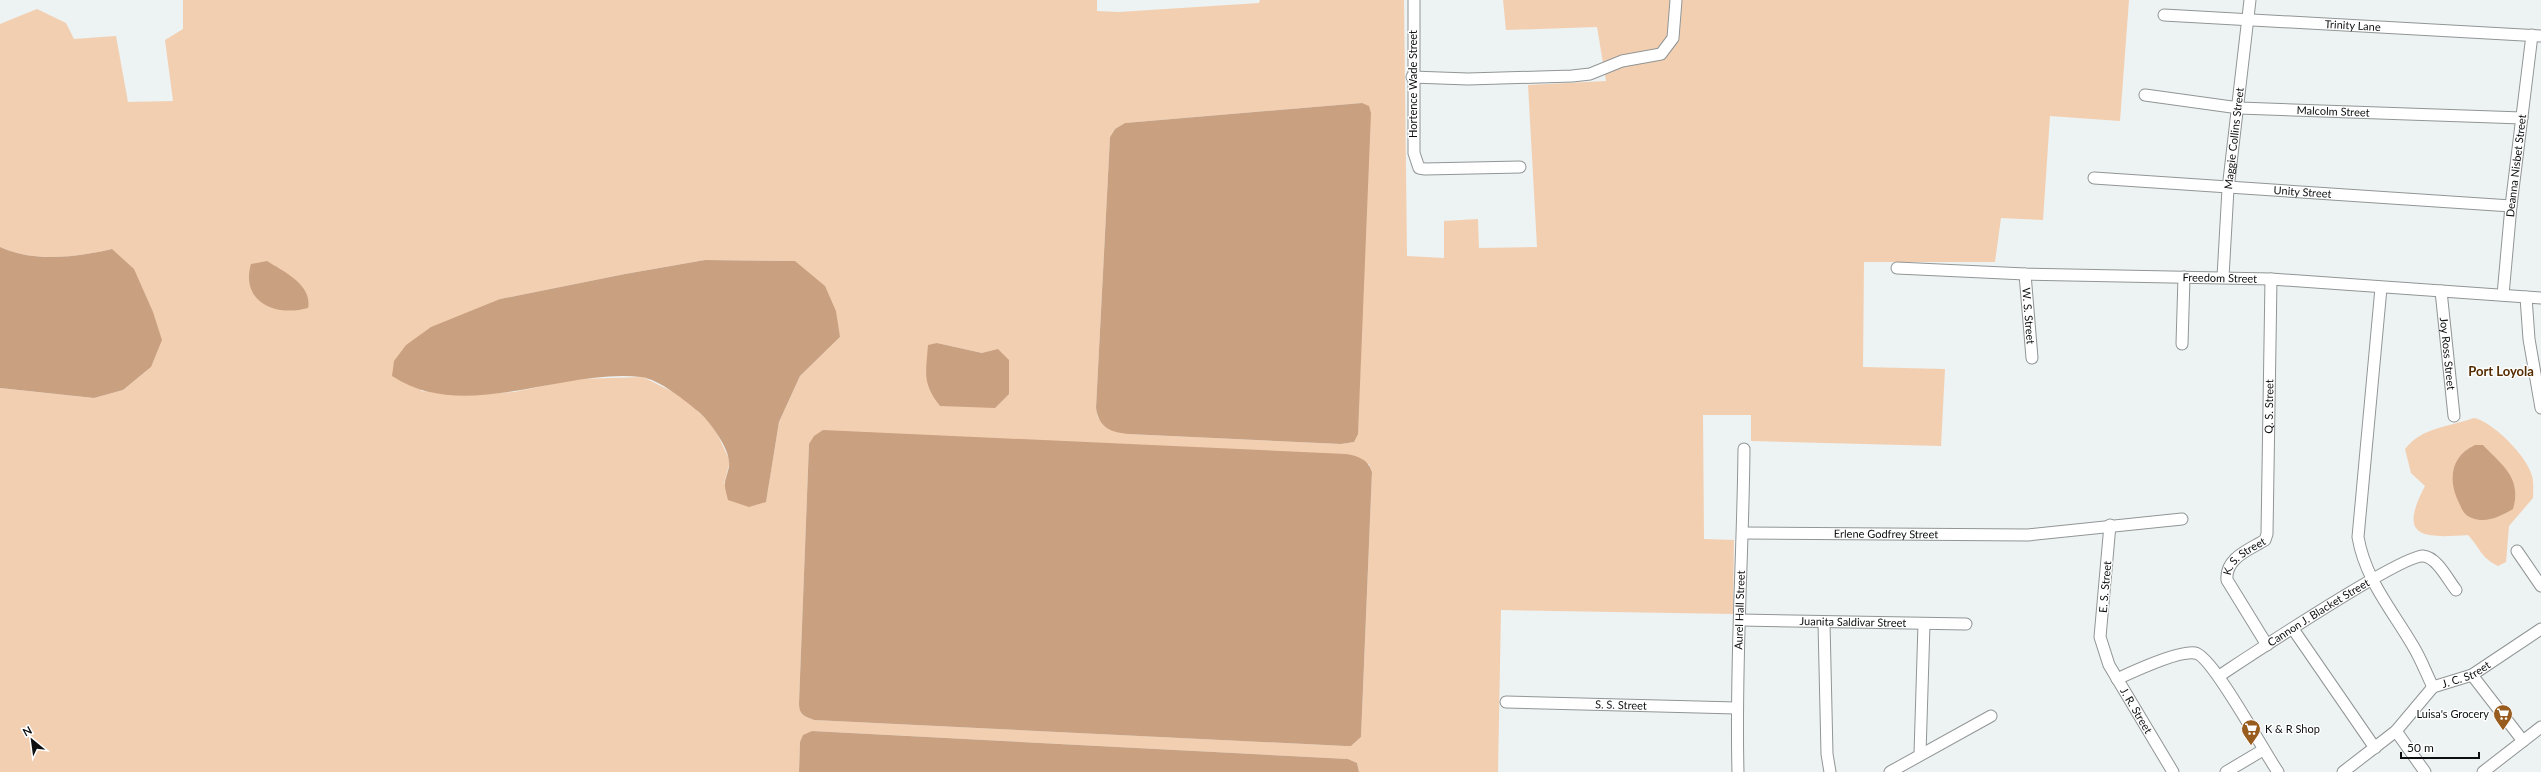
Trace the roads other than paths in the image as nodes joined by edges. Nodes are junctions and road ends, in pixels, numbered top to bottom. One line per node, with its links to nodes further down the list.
1 (1414, 0): 7 (street, Hortence Wade Street)
2 (1676, 0): 7 (street)
3 (2250, 0): 5 (street, Maggie Collins Street)
4 (2164, 15): 5 (street, Trinity Lane)
5 (2248, 20): 6 (street, Trinity Lane); 9 (street, Maggie Collins Street)
6 (2536, 36): 10 (street, Deanna Nisbet Street)
7 (1412, 77): 11 (street, Hortence Wade Street)
8 (2145, 95): 9 (street, Malcolm Street)
9 (2239, 108): 10 (street, Malcolm Street); 13 (street, Maggie Collins Street)
10 (2522, 118): 14 (street, Deanna Nisbet Street)
11 (1520, 167)
12 (2094, 178): 13 (street, Unity Street)
13 (2228, 189): 14 (street, Unity Street); 18 (street, Maggie Collins Street)
14 (2511, 206): 22 (street, Deanna Nisbet Street)
15 (1897, 268): 16 (street, Freedom Street)
16 (2025, 274): 17 (street, Freedom Street); 26 (street, W. S. Street)
17 (2184, 277): 18 (street, Freedom Street); 25 (street)
18 (2223, 277): 19 (street, Freedom Street)
19 (2271, 279): 20 (street, Freedom Street); 33 (street, Q. S. Street)
20 (2381, 288): 21 (street, Freedom Street); 35 (street)
21 (2441, 291): 22 (street, Freedom Street); 28 (street, Joy Ross Street)
22 (2503, 295): 23 (street, Freedom Street)
23 (2526, 297): 24 (street, Freedom Street); 27 (street)
24 (2541, 298)
25 (2182, 344)
26 (2032, 358)
27 (2541, 408)
28 (2454, 416)
29 (1744, 449): 32 (street, Aurel Hall Street)
30 (2182, 519): 31 (street, Erlene Godfrey Street)
31 (2110, 525): 32 (street, Erlene Godfrey Street); 45 (street, E. S. Street)
32 (1744, 533): 38 (street, Aurel Hall Street)
33 (2267, 534): 44 (street, K. S. Street)
34 (2517, 551): 36 (street)
35 (2371, 580): 37 (street, Cannon J. Blacket Street); 42 (street, Cannon J. Blacket Street); 49 (street)
36 (2541, 586)
37 (2456, 590)
38 (1741, 620): 39 (street, Juanita Saldivar Street); 51 (street, Aurel Hall Street)
39 (1824, 623): 40 (street, Juanita Saldivar Street); 60 (street)
40 (1924, 624): 41 (street, Juanita Saldivar Street); 58 (street)
41 (1966, 624)
42 (2293, 629): 44 (street, Cannon J. Blacket Street); 56 (street)
43 (2541, 629): 47 (street, J. C. Street)
44 (2267, 645): 46 (street, Cannon J. Blacket Street)
45 (2103, 648): 48 (street, J. R. Street)
46 (2219, 676): 48 (street); 57 (street)
47 (2472, 676): 49 (street, J. C. Street); 55 (street)
48 (2117, 679): 62 (street, J. R. Street)
49 (2433, 687): 54 (street, J. C. Street)
50 (1506, 702): 51 (street, S. S. Street)
51 (1736, 708): 59 (street, Aurel Hall Street)
52 (1991, 716): 58 (street)
53 (2541, 727): 55 (street)
54 (2396, 731): 56 (street, J. C. Street); 66 (street)
55 (2523, 741): 67 (street)
56 (2375, 748): 65 (street, J. C. Street)
57 (2263, 750): 63 (street); 64 (street)
58 (1920, 754): 61 (street)
59 (1738, 772)
60 (1830, 772)
61 (1890, 772)
62 (2173, 772)
63 (2226, 772)
64 (2278, 772)
65 (2343, 772)
66 (2425, 772)
67 (2483, 772)

